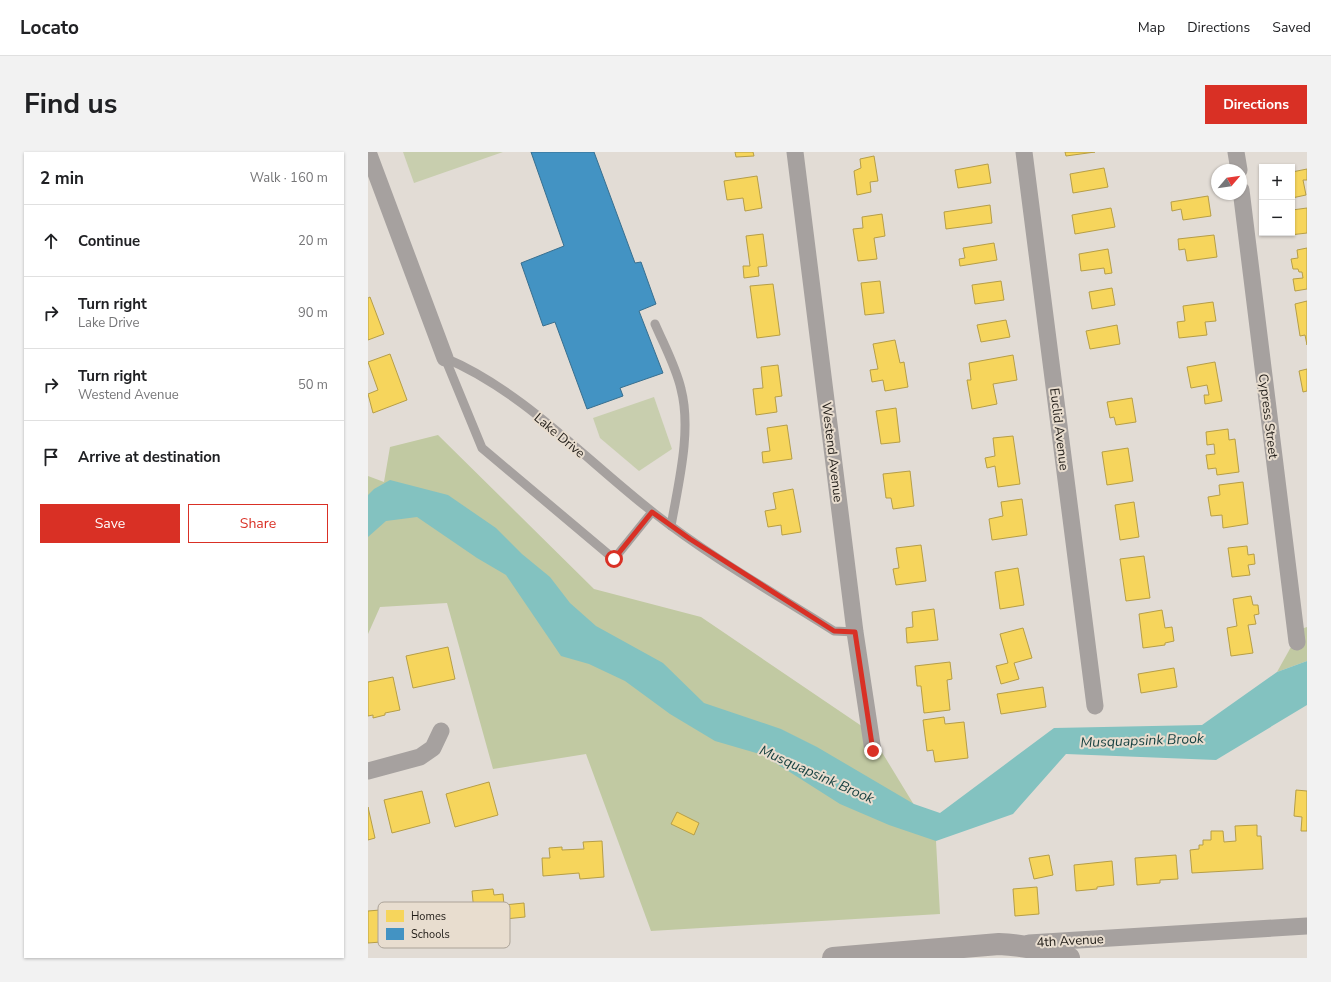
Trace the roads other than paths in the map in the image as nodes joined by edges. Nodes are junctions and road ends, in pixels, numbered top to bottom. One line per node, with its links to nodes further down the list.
1 (368, 152): 8 (street)
2 (795, 152): 11 (street, Westend Avenue)
3 (1024, 152): 13 (street, Euclid Avenue)
4 (1236, 152): 5 (street)
5 (1237, 164)
6 (1242, 200): 12 (street, Cypress Street)
7 (655, 324): 10 (lane)
8 (445, 358): 9 (lane, Lake Drive); 9 (lane)
9 (652, 512): 10 (lane, Lake Drive)
10 (671, 526): 11 (lane, Lake Drive)
11 (855, 632): 15 (street, Westend Avenue)
12 (1297, 642)
13 (1095, 706)
14 (441, 732): 16 (street)
15 (873, 751)
16 (368, 771)
17 (1307, 926): 18 (street, 4th Avenue)
18 (999, 944): 19 (main road, 4th Avenue); 21 (main road)
19 (899, 955): 20 (main road, 4th Avenue)
20 (833, 958)
21 (1069, 958)

